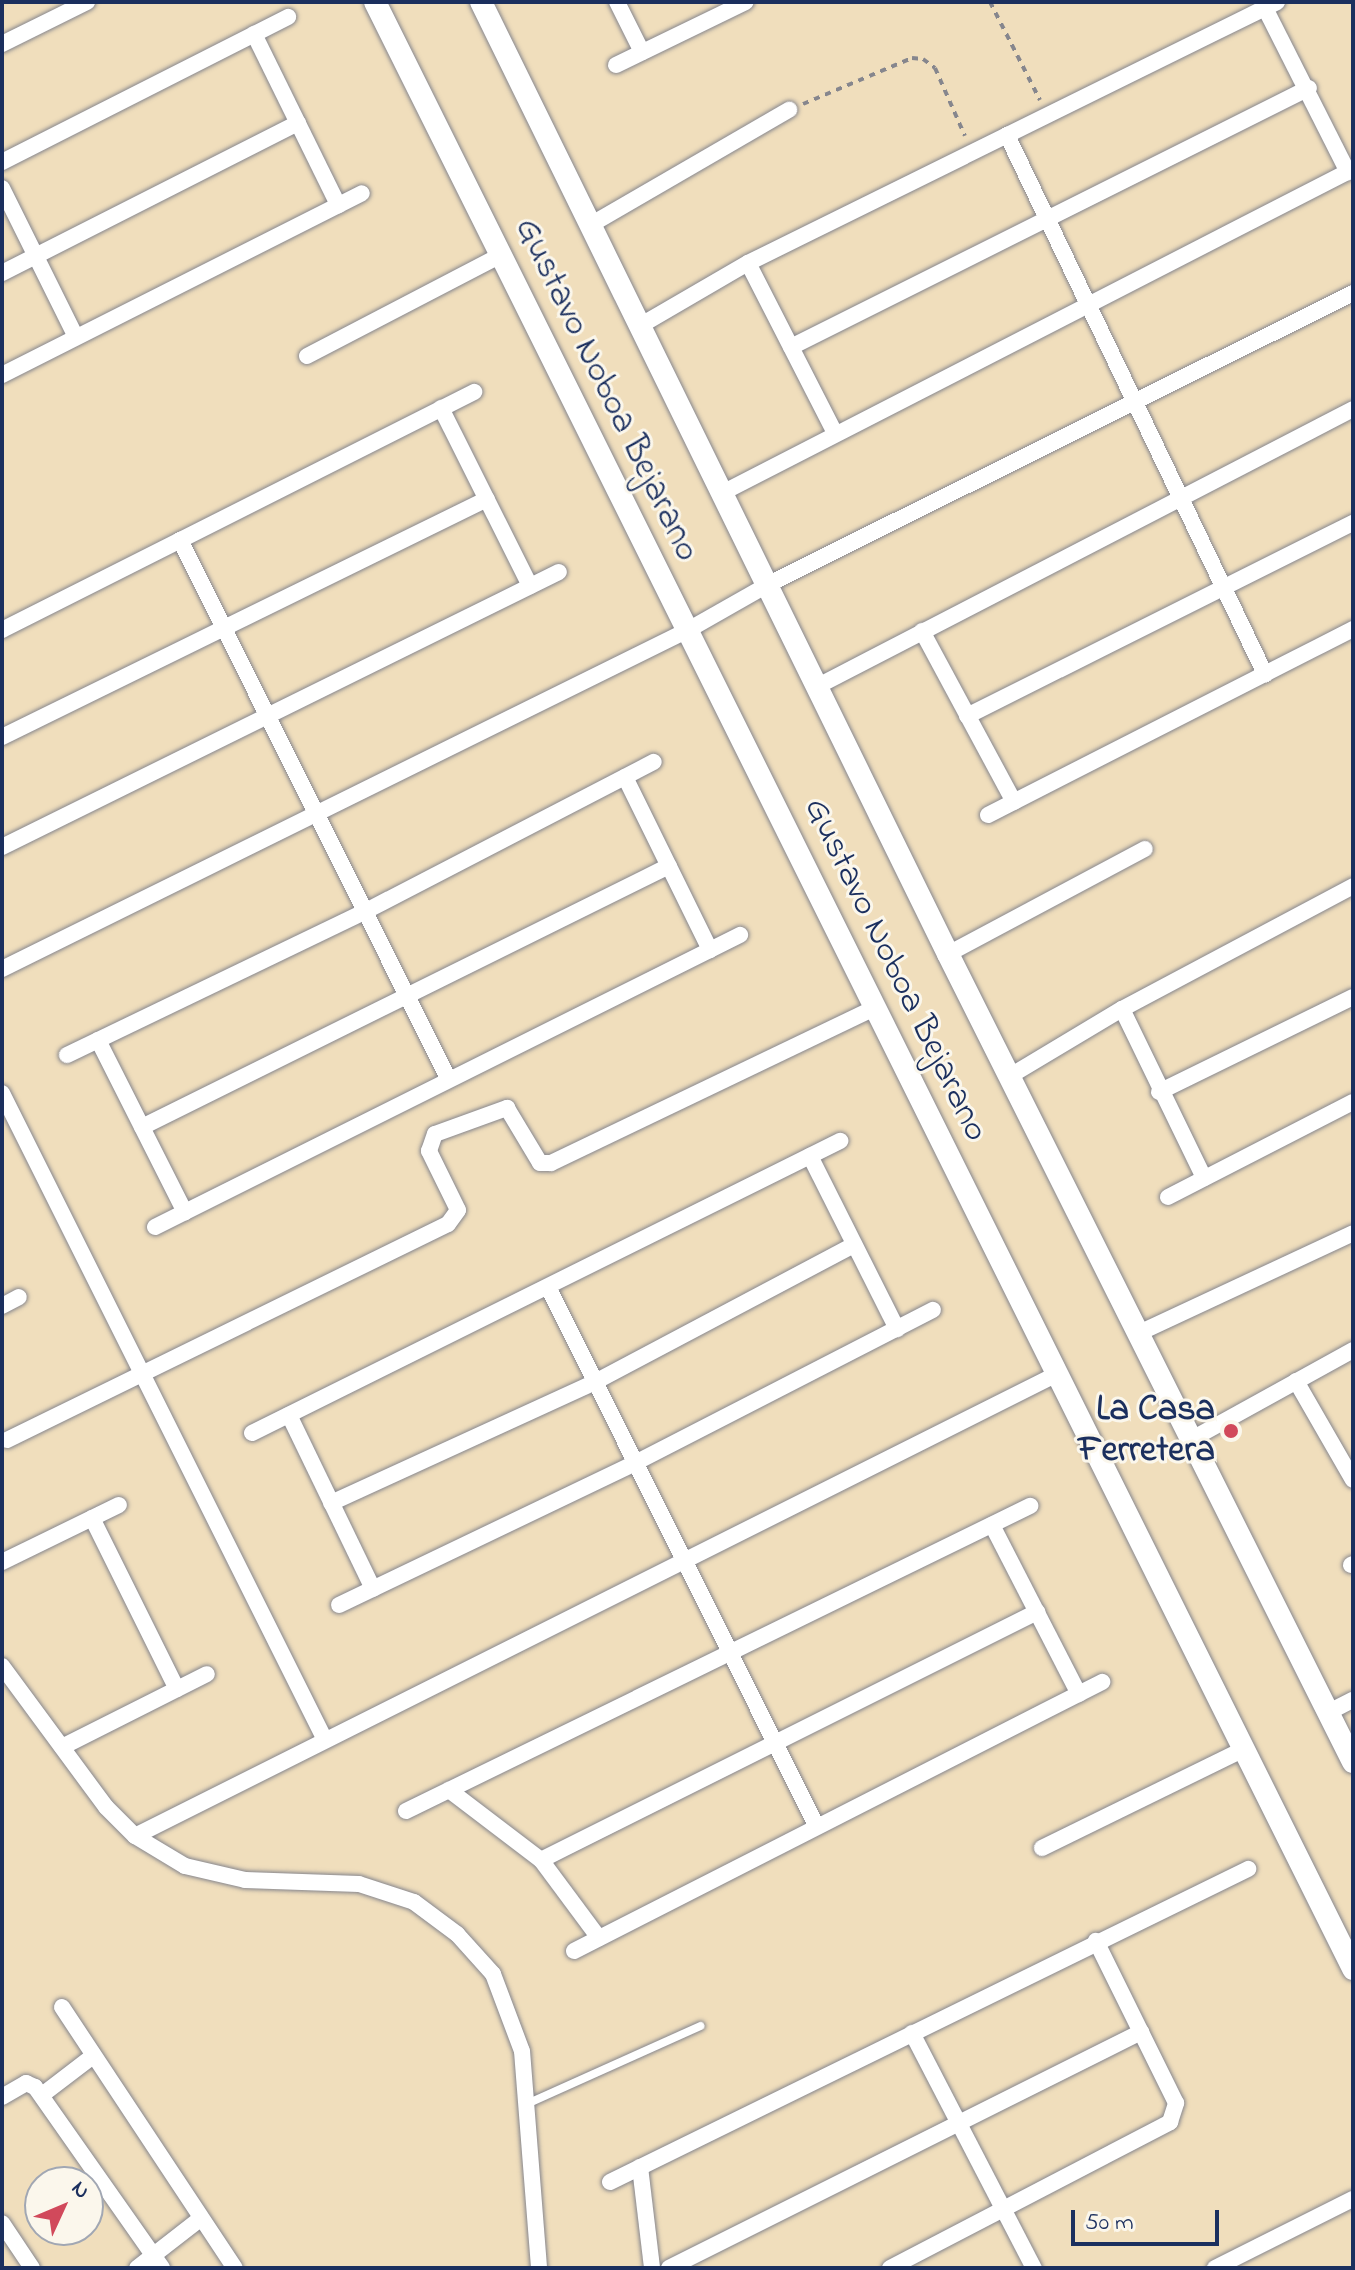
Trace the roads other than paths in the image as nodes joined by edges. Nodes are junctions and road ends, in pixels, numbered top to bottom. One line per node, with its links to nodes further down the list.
1 (87, 2): 9 (street)
2 (375, 2): 23 (street, Gustavo Noboa Bejarano)
3 (481, 2): 22 (street, Gustavo Noboa Bejarano)
4 (617, 2): 10 (street)
5 (746, 2): 10 (street)
6 (1271, 5): 12 (street); 15 (street)
7 (288, 17): 8 (street)
8 (254, 34): 14 (street); 16 (street)
9 (2, 44)
10 (642, 52): 11 (street)
11 (616, 65)
12 (1309, 88): 17 (street); 21 (street)
13 (789, 110): 22 (street)
14 (298, 123): 20 (street); 24 (street)
15 (1007, 135): 21 (street); 25 (street)
16 (2, 162)
17 (1351, 170): 28 (street)
18 (2, 188): 24 (street)
19 (362, 193): 20 (street)
20 (338, 205): 30 (street)
21 (1048, 220): 28 (street); 31 (street)
22 (592, 224): 29 (street, Gustavo Noboa Bejarano)
23 (501, 255): 32 (street); 51 (street, Gustavo Noboa Bejarano)
24 (38, 256): 26 (street); 30 (street)
25 (748, 263): 29 (street); 31 (street)
26 (2, 273)
27 (1353, 293): 35 (street)
28 (1088, 304): 35 (street); 38 (street)
29 (643, 324): 39 (street, Gustavo Noboa Bejarano)
30 (76, 337): 33 (street)
31 (791, 347): 38 (street)
32 (307, 356)
33 (2, 375)
34 (474, 392): 36 (street)
35 (1135, 401): 40 (street); 45 (street)
36 (441, 408): 41 (street); 43 (street)
37 (1353, 409): 40 (street)
38 (835, 433): 39 (street)
39 (724, 492): 45 (street, Gustavo Noboa Bejarano)
40 (1179, 498): 47 (street); 52 (street)
41 (487, 499): 46 (street); 50 (street)
42 (1353, 523): 47 (street)
43 (180, 540): 49 (street); 50 (street)
44 (559, 572): 46 (street)
45 (769, 584): 51 (street); 54 (street, Gustavo Noboa Bejarano)
46 (530, 586): 56 (street)
47 (1223, 588): 53 (street); 55 (street)
48 (1353, 629): 53 (street)
49 (2, 630)
50 (226, 630): 56 (street); 57 (street)
51 (688, 630): 61 (street); 74 (street, Gustavo Noboa Bejarano)
52 (922, 631): 54 (street); 55 (street)
53 (1265, 674): 60 (street)
54 (818, 686): 70 (street, Gustavo Noboa Bejarano)
55 (967, 716): 60 (street)
56 (269, 717): 61 (street); 63 (street)
57 (2, 737)
58 (654, 762): 59 (street)
59 (625, 777): 65 (street); 67 (street)
60 (1014, 802): 62 (street)
61 (318, 813): 67 (street); 71 (street)
62 (988, 815)
63 (2, 846)
64 (1145, 849): 70 (street)
65 (669, 866): 69 (street); 72 (street)
66 (1353, 886): 75 (street)
67 (366, 911): 72 (street); 76 (street)
68 (740, 935): 69 (street)
69 (710, 950): 79 (street)
70 (948, 954): 78 (street, Gustavo Noboa Bejarano)
71 (2, 969)
72 (408, 996): 79 (street); 83 (street)
73 (1353, 997): 80 (street)
74 (876, 1007): 99 (street); 100 (street, Gustavo Noboa Bejarano)
75 (1122, 1009): 78 (street); 80 (street)
76 (98, 1040): 77 (street); 83 (street)
77 (67, 1055)
78 (1010, 1076): 97 (street, Gustavo Noboa Bejarano)
79 (449, 1080): 88 (street)
80 (1159, 1092): 86 (street)
81 (2, 1093): 99 (street)
82 (1353, 1102): 86 (street)
83 (142, 1127): 88 (street)
84 (840, 1141): 85 (street)
85 (810, 1156): 91 (street); 92 (street)
86 (1204, 1178): 87 (street)
87 (1168, 1197)
88 (185, 1212): 89 (street)
89 (155, 1227)
90 (1353, 1233): 97 (street)
91 (854, 1245): 96 (street); 102 (street)
92 (549, 1289): 102 (street); 103 (street)
93 (19, 1297): 94 (street)
94 (2, 1306)
95 (933, 1310): 96 (street)
96 (897, 1329): 108 (street)
97 (1139, 1333): 105 (street, Gustavo Noboa Bejarano)
98 (1353, 1350): 101 (street)
99 (142, 1374): 106 (street); 128 (street)
100 (1057, 1374): 115 (street); 131 (street, Gustavo Noboa Bejarano)
101 (1296, 1381): 105 (street); 107 (street)
102 (595, 1382): 108 (street); 110 (street)
103 (289, 1415): 104 (street); 110 (street)
104 (252, 1433)
105 (1192, 1439): 127 (street, Gustavo Noboa Bejarano)
106 (7, 1440)
107 (1348, 1454): 109 (street)
108 (635, 1463): 115 (street); 117 (street)
109 (1353, 1480)
110 (331, 1503): 117 (street)
111 (119, 1505): 113 (street)
112 (1030, 1506): 114 (street)
113 (92, 1518): 116 (street); 124 (street)
114 (992, 1525): 119 (street); 120 (street)
115 (683, 1561): 120 (street); 128 (street)
116 (2, 1562)
117 (373, 1589): 118 (street)
118 (339, 1605)
119 (1037, 1612): 125 (street); 129 (street)
120 (729, 1653): 129 (street); 133 (street)
121 (2, 1666): 130 (street)
122 (207, 1674): 124 (street)
123 (1102, 1682): 125 (street)
124 (177, 1689): 130 (street)
125 (1079, 1694): 135 (street)
126 (1353, 1700): 127 (street)
127 (1329, 1712): 132 (street, Gustavo Noboa Bejarano)
128 (325, 1740): 136 (street)
129 (775, 1743): 135 (street); 138 (street)
130 (62, 1747): 136 (street)
131 (1244, 1749): 137 (street); 143 (street, Gustavo Noboa Bejarano)
132 (1353, 1762)
133 (449, 1790): 134 (street); 138 (street)
134 (406, 1811)
135 (816, 1825): 140 (street)
136 (135, 1836): 151 (street)
137 (1042, 1848)
138 (541, 1860): 140 (street)
139 (1248, 1869): 141 (street)
140 (599, 1938): 142 (street)
141 (1096, 1941): 146 (street); 147 (street)
142 (574, 1951)
143 (1353, 1969)
144 (62, 2007): 148 (street)
145 (700, 2026): 151 (lane)
146 (1141, 2032): 152 (street); 156 (street)
147 (912, 2033): 152 (street); 153 (street)
148 (93, 2056): 149 (street); 157 (street)
149 (42, 2095): 150 (street); 159 (street)
150 (2, 2097)
151 (529, 2103): 163 (street)
152 (958, 2122): 156 (street); 165 (street)
153 (640, 2167): 154 (street); 164 (street)
154 (610, 2182)
155 (1353, 2199): 168 (street)
156 (1005, 2212): 166 (street); 167 (street)
157 (200, 2219): 159 (street); 162 (street)
158 (2, 2223): 160 (street)
159 (157, 2262): 161 (street)
160 (32, 2268)
161 (137, 2268)
162 (235, 2268)
163 (539, 2268)
164 (652, 2268)
165 (669, 2268)
166 (890, 2268)
167 (1034, 2268)
168 (1215, 2268)

